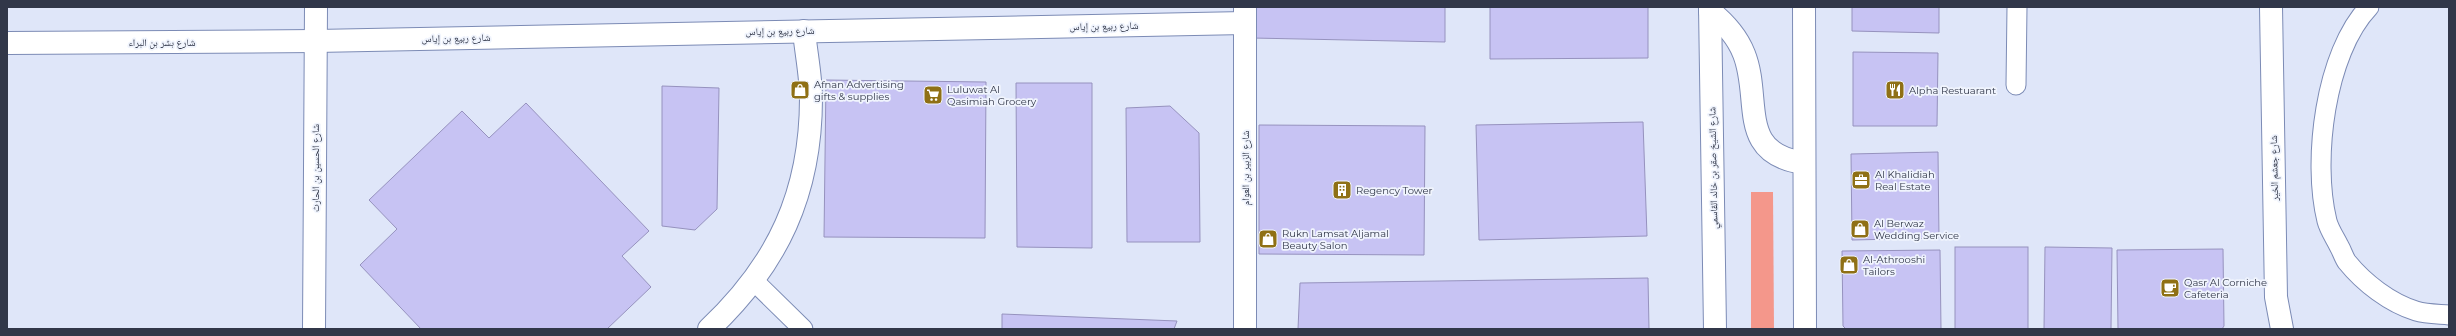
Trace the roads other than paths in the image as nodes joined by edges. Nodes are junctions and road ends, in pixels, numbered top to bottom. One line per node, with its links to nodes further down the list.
1 (316, 7): 9 (street, شارع الحسين بن الحارث)
2 (1804, 7): 12 (street)
3 (2017, 7): 11 (lane)
4 (2271, 7): 21 (street, شارع جعشم الخير)
5 (2369, 7): 14 (lane)
6 (1710, 9): 12 (street); 19 (street, شارع الشيخ صقر بن خالد القاسمي)
7 (1245, 15): 8 (street, شارع ربيع بن إياس); 18 (street, شارع الزبير بن العوام)
8 (804, 31): 9 (street, شارع ربيع بن إياس); 13 (street)
9 (316, 41): 10 (street, شارع بشر بن البراء); 15 (street, شارع الحسين بن الحارث)
10 (7, 43)
11 (2016, 85)
12 (1804, 163): 20 (street)
13 (754, 281): 16 (street); 17 (lane)
14 (2449, 315)
15 (314, 329)
16 (709, 329)
17 (803, 329)
18 (1245, 329)
19 (1715, 329)
20 (1805, 329)
21 (2282, 329)

